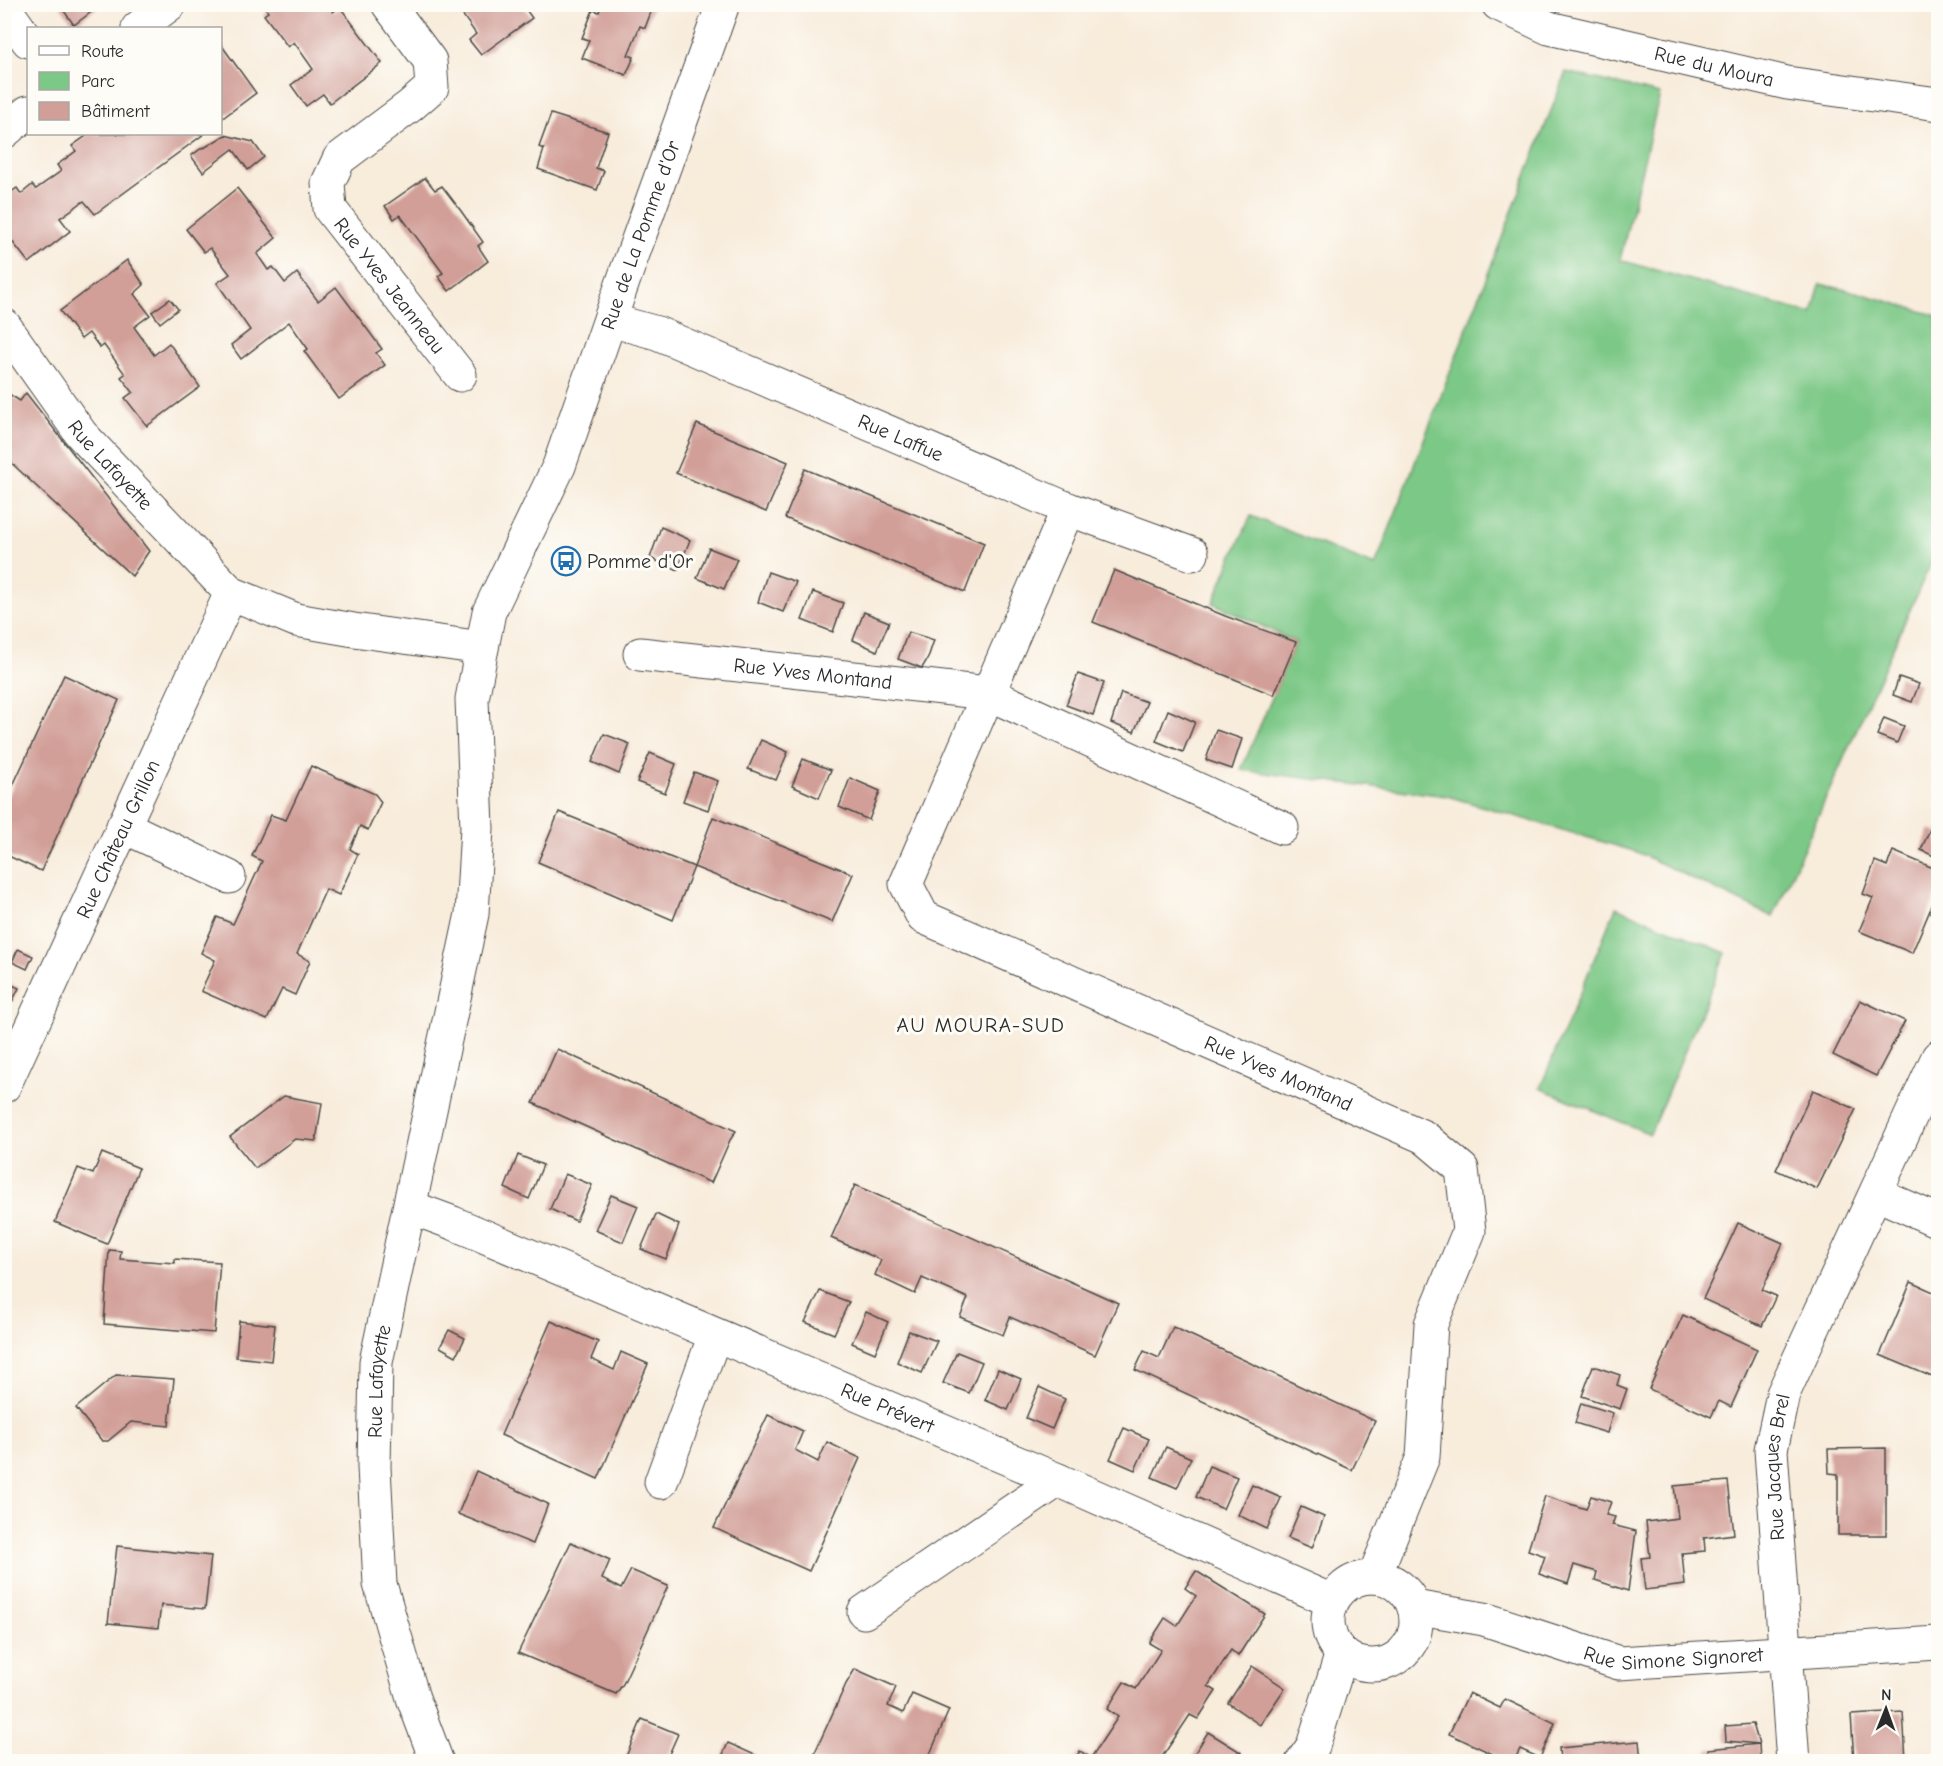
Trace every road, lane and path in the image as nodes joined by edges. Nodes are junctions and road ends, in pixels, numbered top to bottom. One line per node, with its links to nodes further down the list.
1 (170, 4): 6 (street)
2 (388, 4): 13 (street, Rue Yves Jeanneau)
3 (723, 4): 11 (street, Rue de La Pomme d'Or)
4 (1498, 4): 8 (street, Rue du Moura)
5 (4, 7): 7 (street)
6 (139, 27)
7 (27, 40)
8 (1938, 104)
9 (27, 113): 10 (street)
10 (4, 132)
11 (610, 320): 14 (street, Rue Laffue); 17 (street, Rue de La Pomme d'Or)
12 (4, 325): 16 (street, Rue Lafayette)
13 (460, 375)
14 (1068, 509): 15 (street, Rue Laffue); 20 (street, Rue Yves Montand)
15 (1192, 554)
16 (231, 592): 18 (street); 21 (street, Rue Château Grillon)
17 (489, 612): 18 (street, Rue Lafayette)
18 (482, 648): 27 (street, Rue Lafayette)
19 (640, 654): 20 (street, Rue Yves Montand)
20 (987, 693): 22 (street, Rue Yves Montand); 32 (street, Rue Yves Montand)
21 (123, 826): 23 (street); 25 (street, Rue Château Grillon)
22 (1282, 828)
23 (229, 877)
24 (1938, 1057): 26 (street, Rue Jacques Brel)
25 (4, 1086)
26 (1877, 1194): 28 (street); 37 (street, Rue Jacques Brel)
27 (410, 1208): 29 (street, Rue Prévert); 39 (street, Rue Lafayette)
28 (1938, 1221)
29 (716, 1335): 30 (street, Rue Prévert); 31 (street)
30 (1058, 1480): 33 (street, Rue Prévert); 35 (street)
31 (661, 1482)
32 (1374, 1577): 33 (street); 34 (street)
33 (1332, 1601): 38 (street)
34 (1414, 1607): 37 (street, Rue Simone Signoret); 38 (street)
35 (864, 1612)
36 (1938, 1643): 37 (street, Rue Simone Signoret)
37 (1785, 1652): 41 (street, Rue Jacques Brel)
38 (1342, 1653): 40 (street)
39 (437, 1761)
40 (1302, 1761)
41 (1792, 1761)

